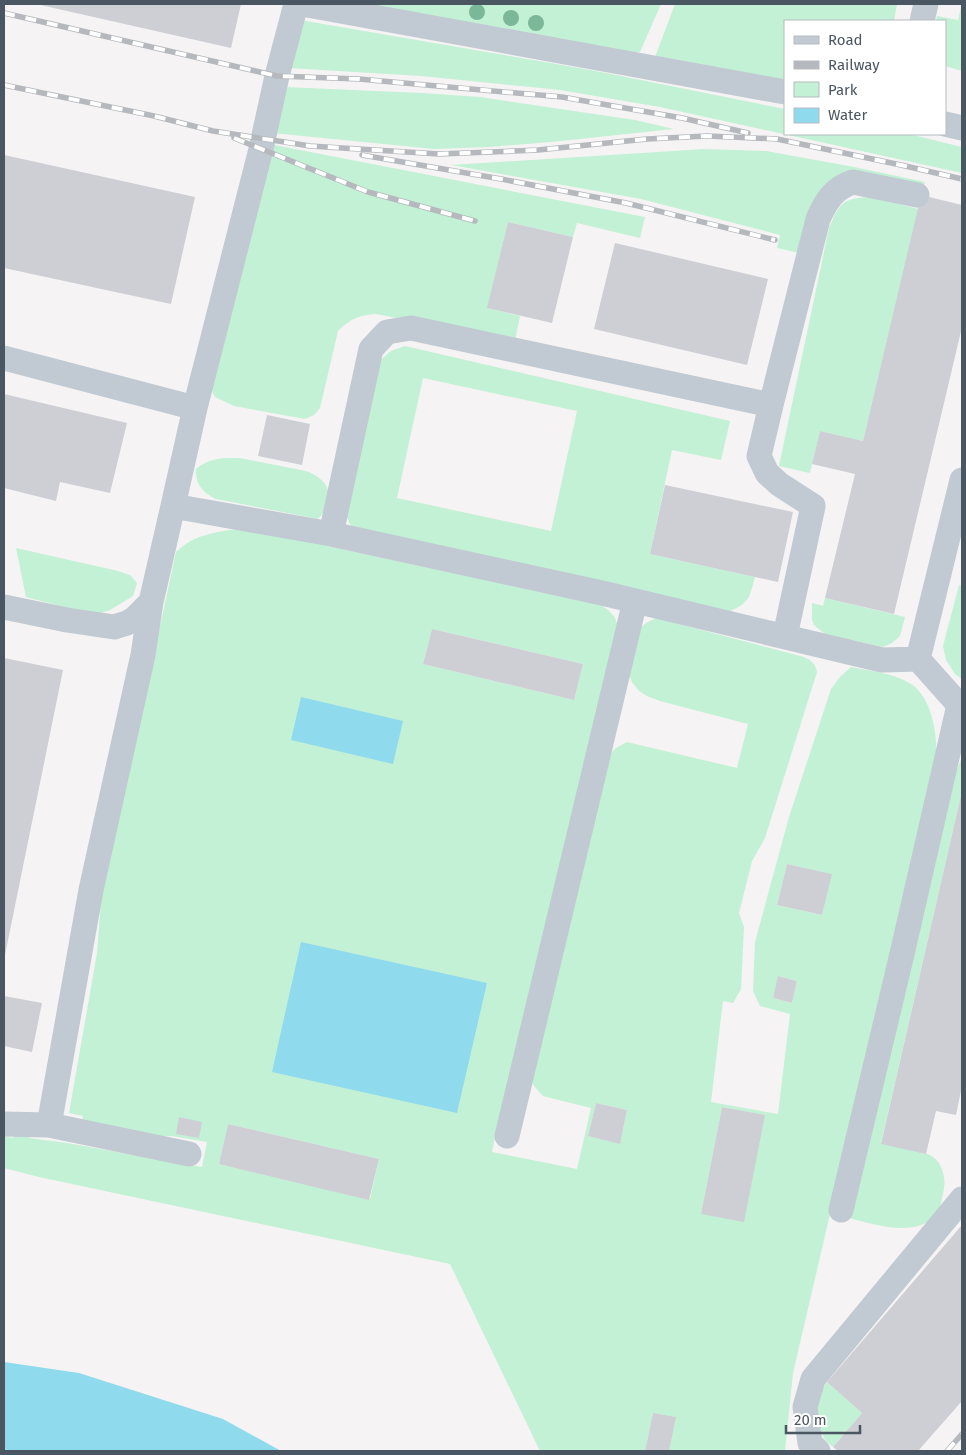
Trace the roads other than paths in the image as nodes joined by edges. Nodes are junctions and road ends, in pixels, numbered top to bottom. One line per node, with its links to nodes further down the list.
1 (296, 4): 11 (lane)
2 (302, 4): 5 (lane)
3 (926, 4): 4 (lane)
4 (922, 20)
5 (784, 92)
6 (946, 124): 7 (lane)
7 (962, 128)
8 (917, 196): 10 (lane)
9 (4, 358): 11 (lane)
10 (771, 405): 14 (lane); 18 (lane)
11 (195, 408): 13 (lane)
12 (962, 480): 19 (lane)
13 (173, 506): 14 (lane); 16 (lane)
14 (331, 534): 15 (lane)
15 (635, 601): 18 (lane); 23 (lane)
16 (151, 602): 17 (lane); 22 (lane)
17 (4, 607)
18 (785, 636): 19 (lane)
19 (918, 659): 20 (lane)
20 (960, 705): 26 (lane)
21 (4, 1124): 22 (lane)
22 (49, 1125): 24 (lane)
23 (506, 1136)
24 (189, 1154)
25 (962, 1199): 27 (lane)
26 (842, 1210)
27 (818, 1451)

